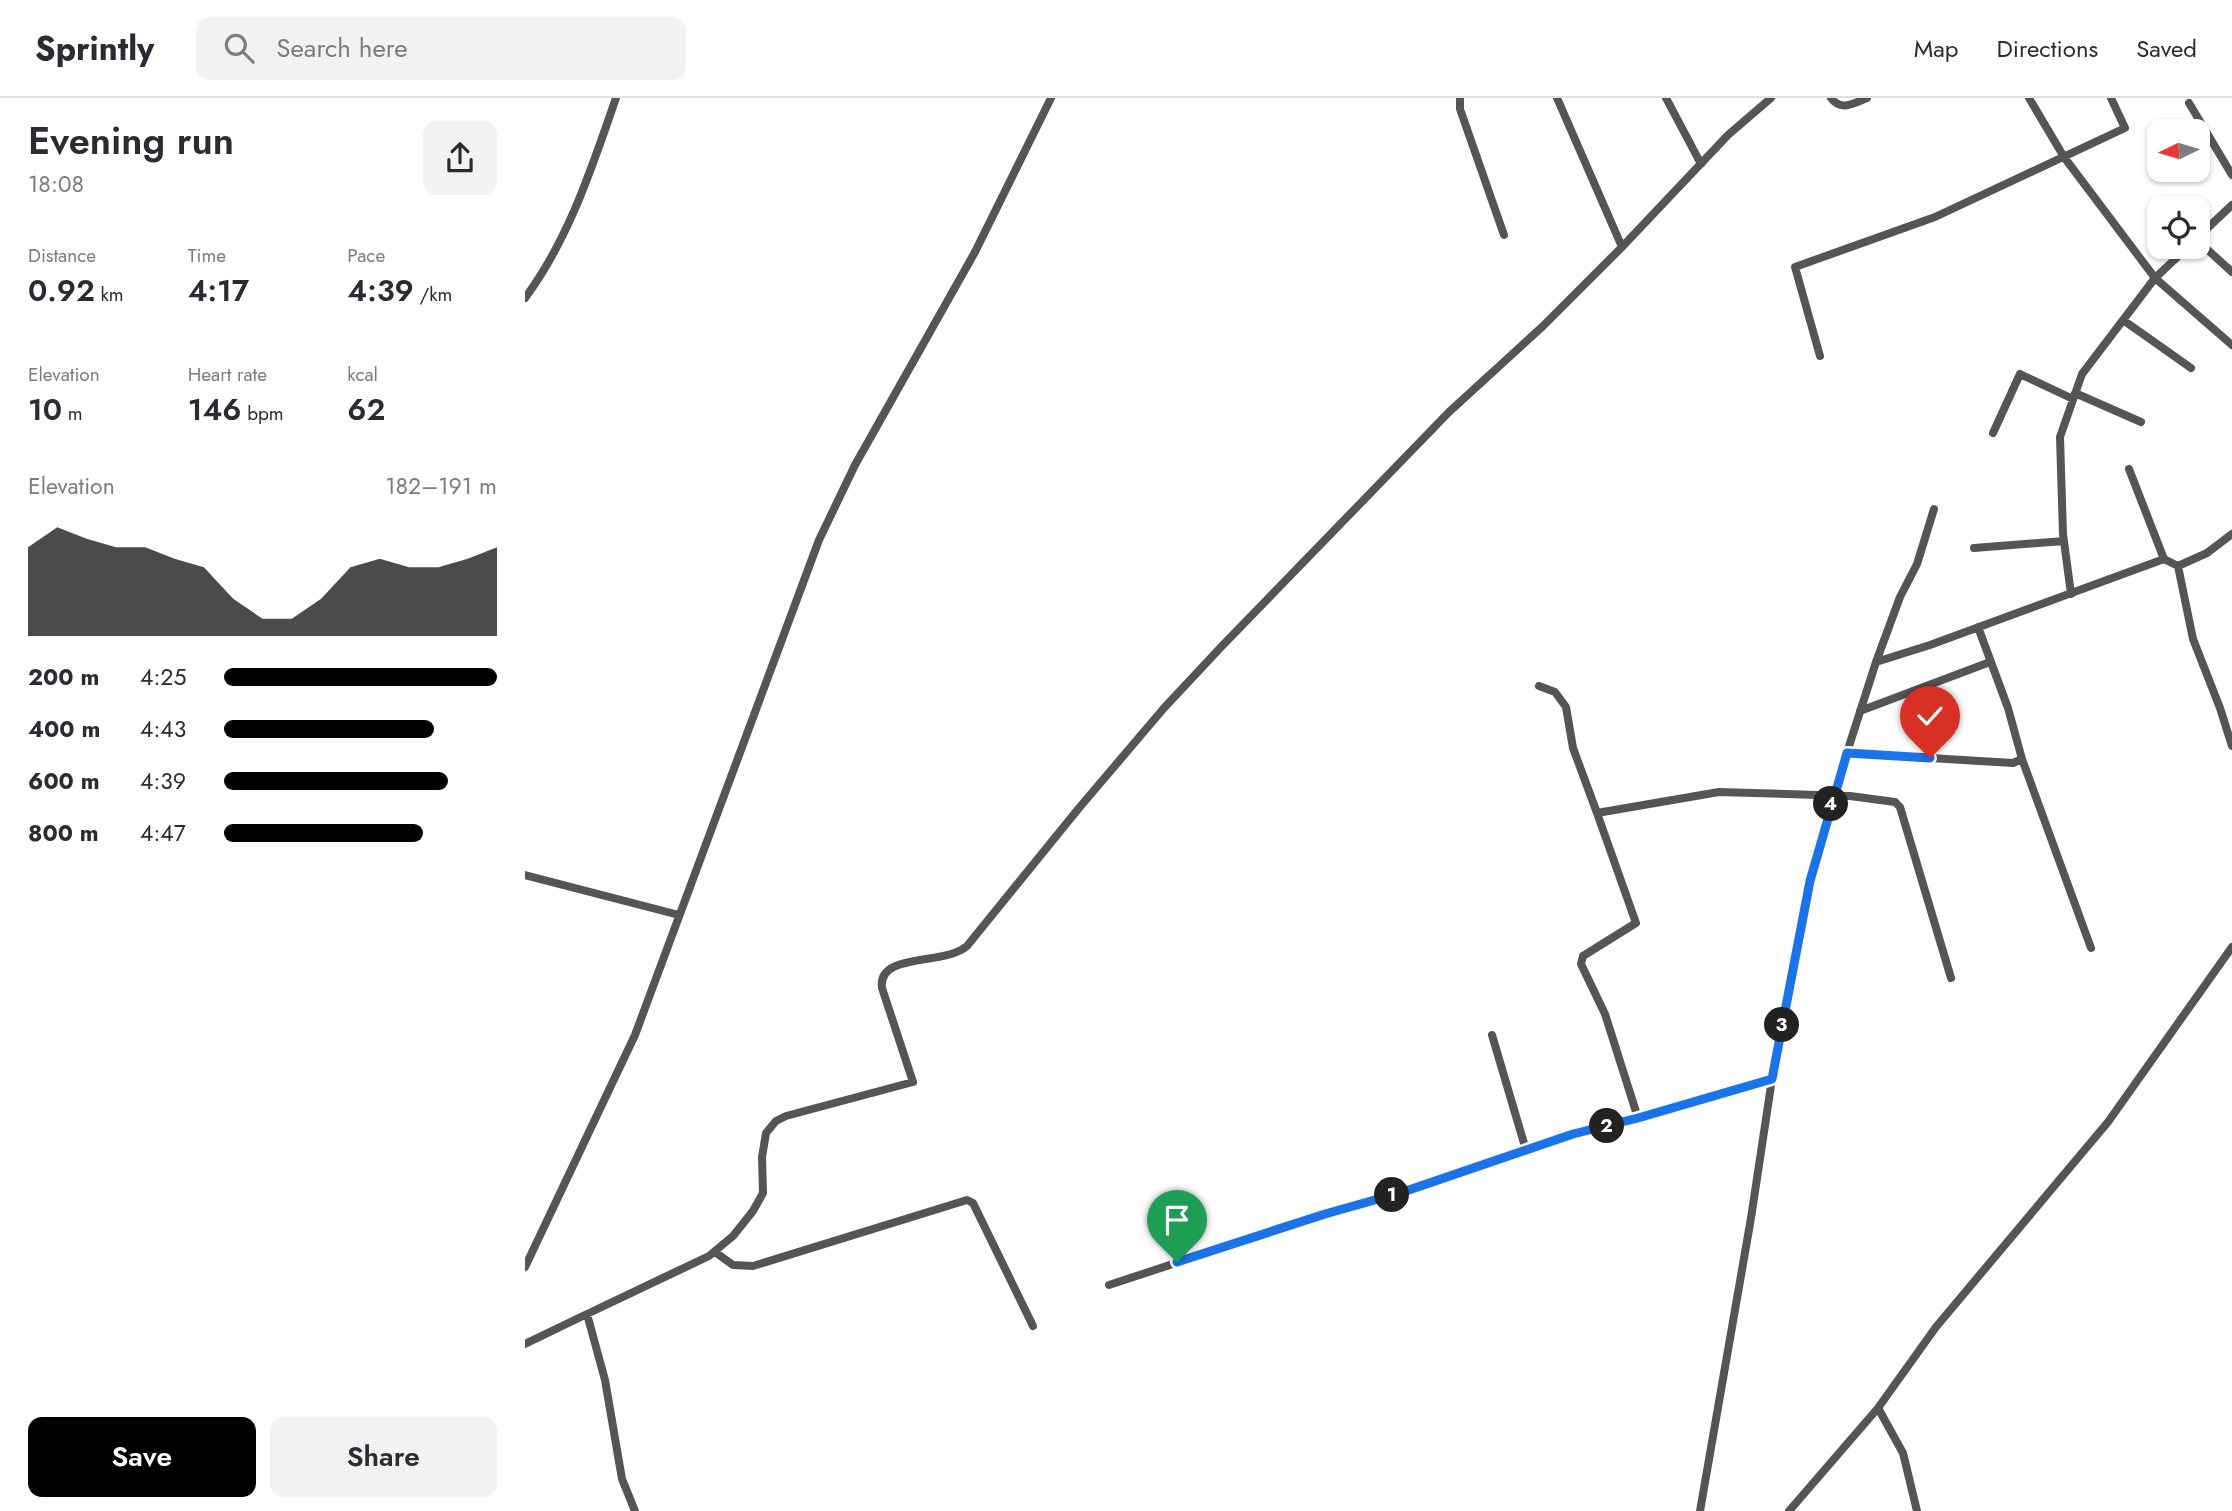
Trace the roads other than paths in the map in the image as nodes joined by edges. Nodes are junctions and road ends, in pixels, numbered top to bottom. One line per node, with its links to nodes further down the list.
1 (616, 98): 23 (street)
2 (1051, 98): 50 (street)
3 (1460, 98): 17 (street)
4 (1557, 98): 18 (street)
5 (1666, 98): 13 (street)
6 (1772, 98): 13 (street)
7 (1831, 98): 8 (street)
8 (1867, 98)
9 (2029, 98): 12 (street)
10 (2111, 98): 12 (street)
11 (2189, 103): 14 (street)
12 (2064, 156): 22 (street); 26 (street)
13 (1701, 164): 18 (street)
14 (2232, 175)
15 (2232, 205): 16 (street)
16 (2210, 227)
17 (1504, 235)
18 (1622, 247): 58 (street)
19 (2210, 251): 21 (street)
20 (2175, 259): 22 (street)
21 (2232, 272)
22 (2155, 278): 24 (street); 25 (street)
23 (525, 298)
24 (2123, 320): 27 (street); 28 (street)
25 (2232, 345)
26 (1820, 356)
27 (2191, 368)
28 (2074, 396): 29 (street); 30 (street); 34 (street)
29 (2141, 422)
30 (1993, 433)
31 (2129, 469): 36 (street)
32 (1934, 509): 40 (street)
33 (2232, 534): 37 (street)
34 (2064, 541): 35 (street); 38 (street)
35 (1974, 548)
36 (2165, 559): 37 (street); 38 (street)
37 (2178, 566): 44 (street)
38 (2071, 594): 39 (street)
39 (1978, 627): 40 (street); 41 (street)
40 (1876, 662): 43 (street)
41 (1990, 662): 43 (street); 46 (street)
42 (1539, 687): 48 (street)
43 (1860, 711): 45 (street)
44 (2232, 746)
45 (1847, 753): 46 (street); 47 (street)
46 (2022, 759): 52 (street)
47 (1833, 796): 48 (street); 53 (street); 55 (street)
48 (1597, 813): 56 (street)
49 (525, 875): 50 (street)
50 (679, 915): 59 (street)
51 (2232, 947): 64 (street)
52 (2091, 948)
53 (1951, 978)
54 (1492, 1035): 57 (street)
55 (1772, 1079): 56 (street); 66 (street)
56 (1638, 1118): 57 (street)
57 (1526, 1150): 60 (street)
58 (715, 1252): 61 (street); 62 (street)
59 (525, 1266)
60 (1109, 1285)
61 (587, 1314): 63 (street); 65 (street)
62 (1033, 1326)
63 (525, 1344)
64 (1878, 1408): 67 (street); 68 (street)
65 (635, 1511)
66 (1699, 1511)
67 (1789, 1511)
68 (1916, 1511)

